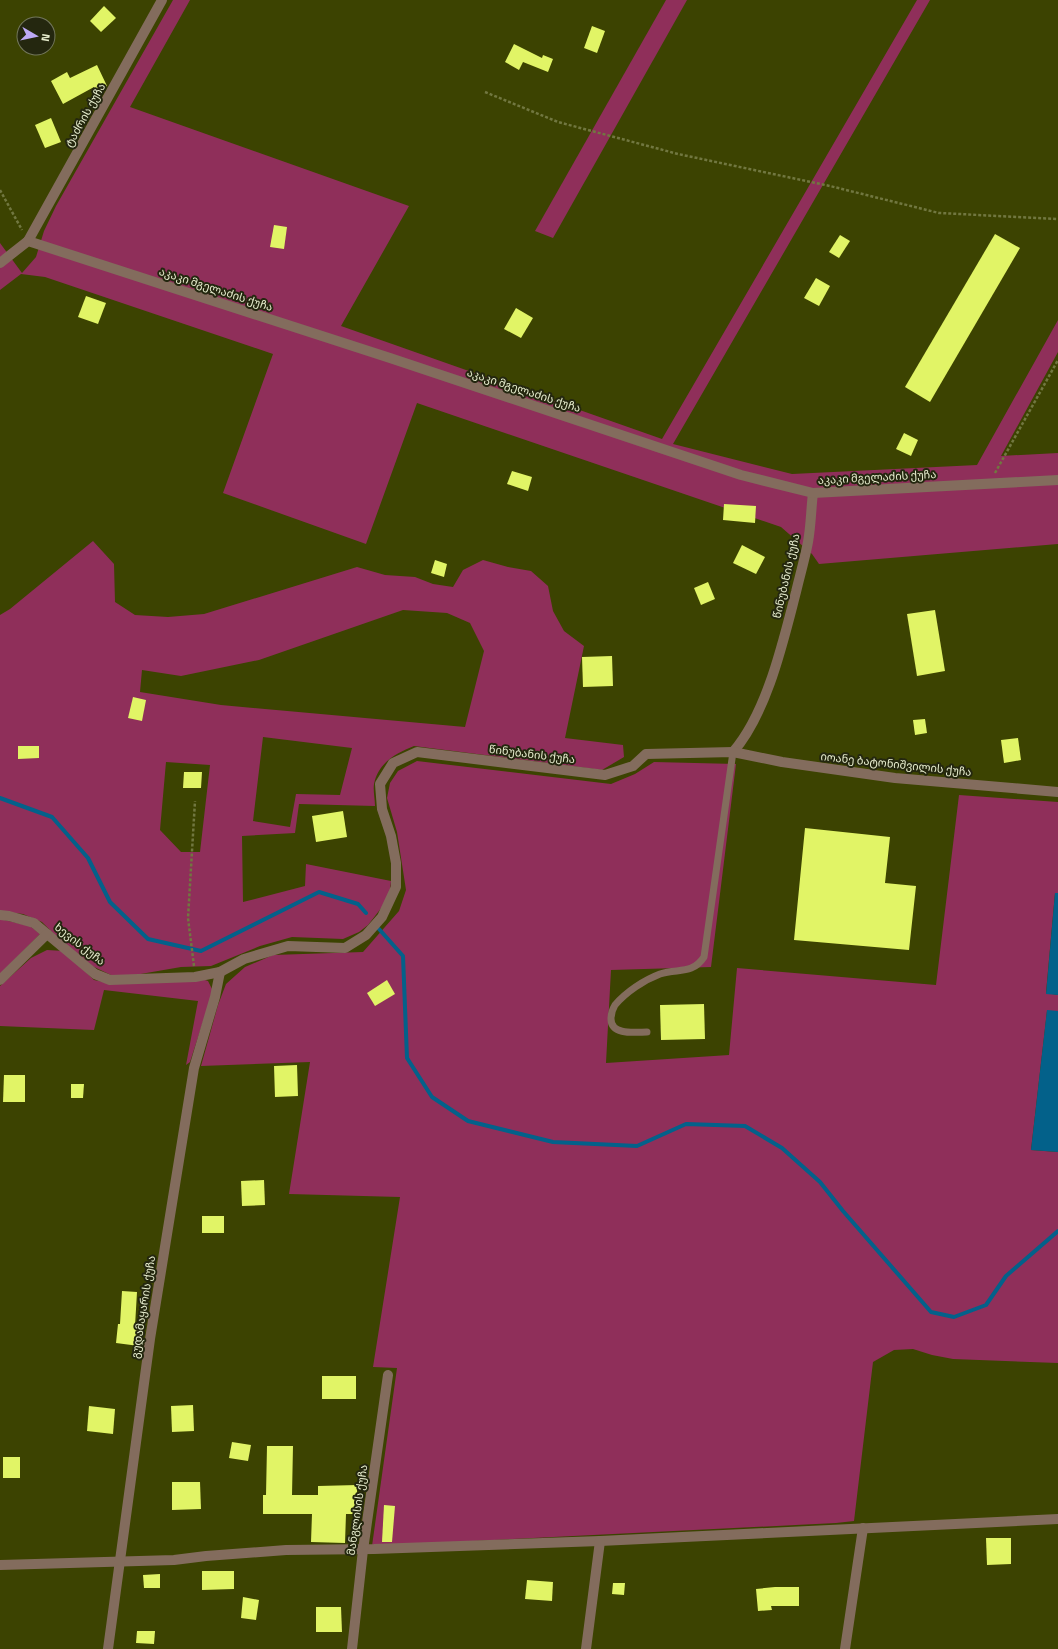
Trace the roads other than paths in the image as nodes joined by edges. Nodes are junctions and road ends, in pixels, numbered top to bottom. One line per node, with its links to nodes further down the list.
1 (162, 0): 2 (street, ტაძრის ქუჩა)
2 (28, 241): 3 (street); 5 (street, აკაკი მგელაძის ქუჩა)
3 (0, 263)
4 (1058, 480): 5 (street, აკაკი მგელაძის ქუჩა)
5 (813, 493): 6 (street, წინუბანის ქუჩა)
6 (732, 752): 7 (street, იოანე ბატონიშვილის ქუჩა); 10 (street, წინუბანის ქუჩა); 12 (lane)
7 (1058, 792)
8 (0, 915): 9 (street, ხევის ქუჩა)
9 (47, 934): 10 (street, ხევის ქუჩა); 11 (street)
10 (220, 972): 18 (street, გუდამაყარის ქუჩა)
11 (0, 980)
12 (647, 1032)
13 (388, 1375): 17 (street, მანგლისის ქუჩა)
14 (1058, 1519): 15 (street)
15 (863, 1528): 16 (street); 23 (street)
16 (600, 1541): 17 (street); 22 (street)
17 (363, 1550): 18 (street); 21 (street, მანგლისის ქუჩა)
18 (120, 1561): 19 (street); 20 (street, გუდამაყარის ქუჩა)
19 (0, 1565)
20 (108, 1649)
21 (352, 1649)
22 (586, 1649)
23 (845, 1649)

